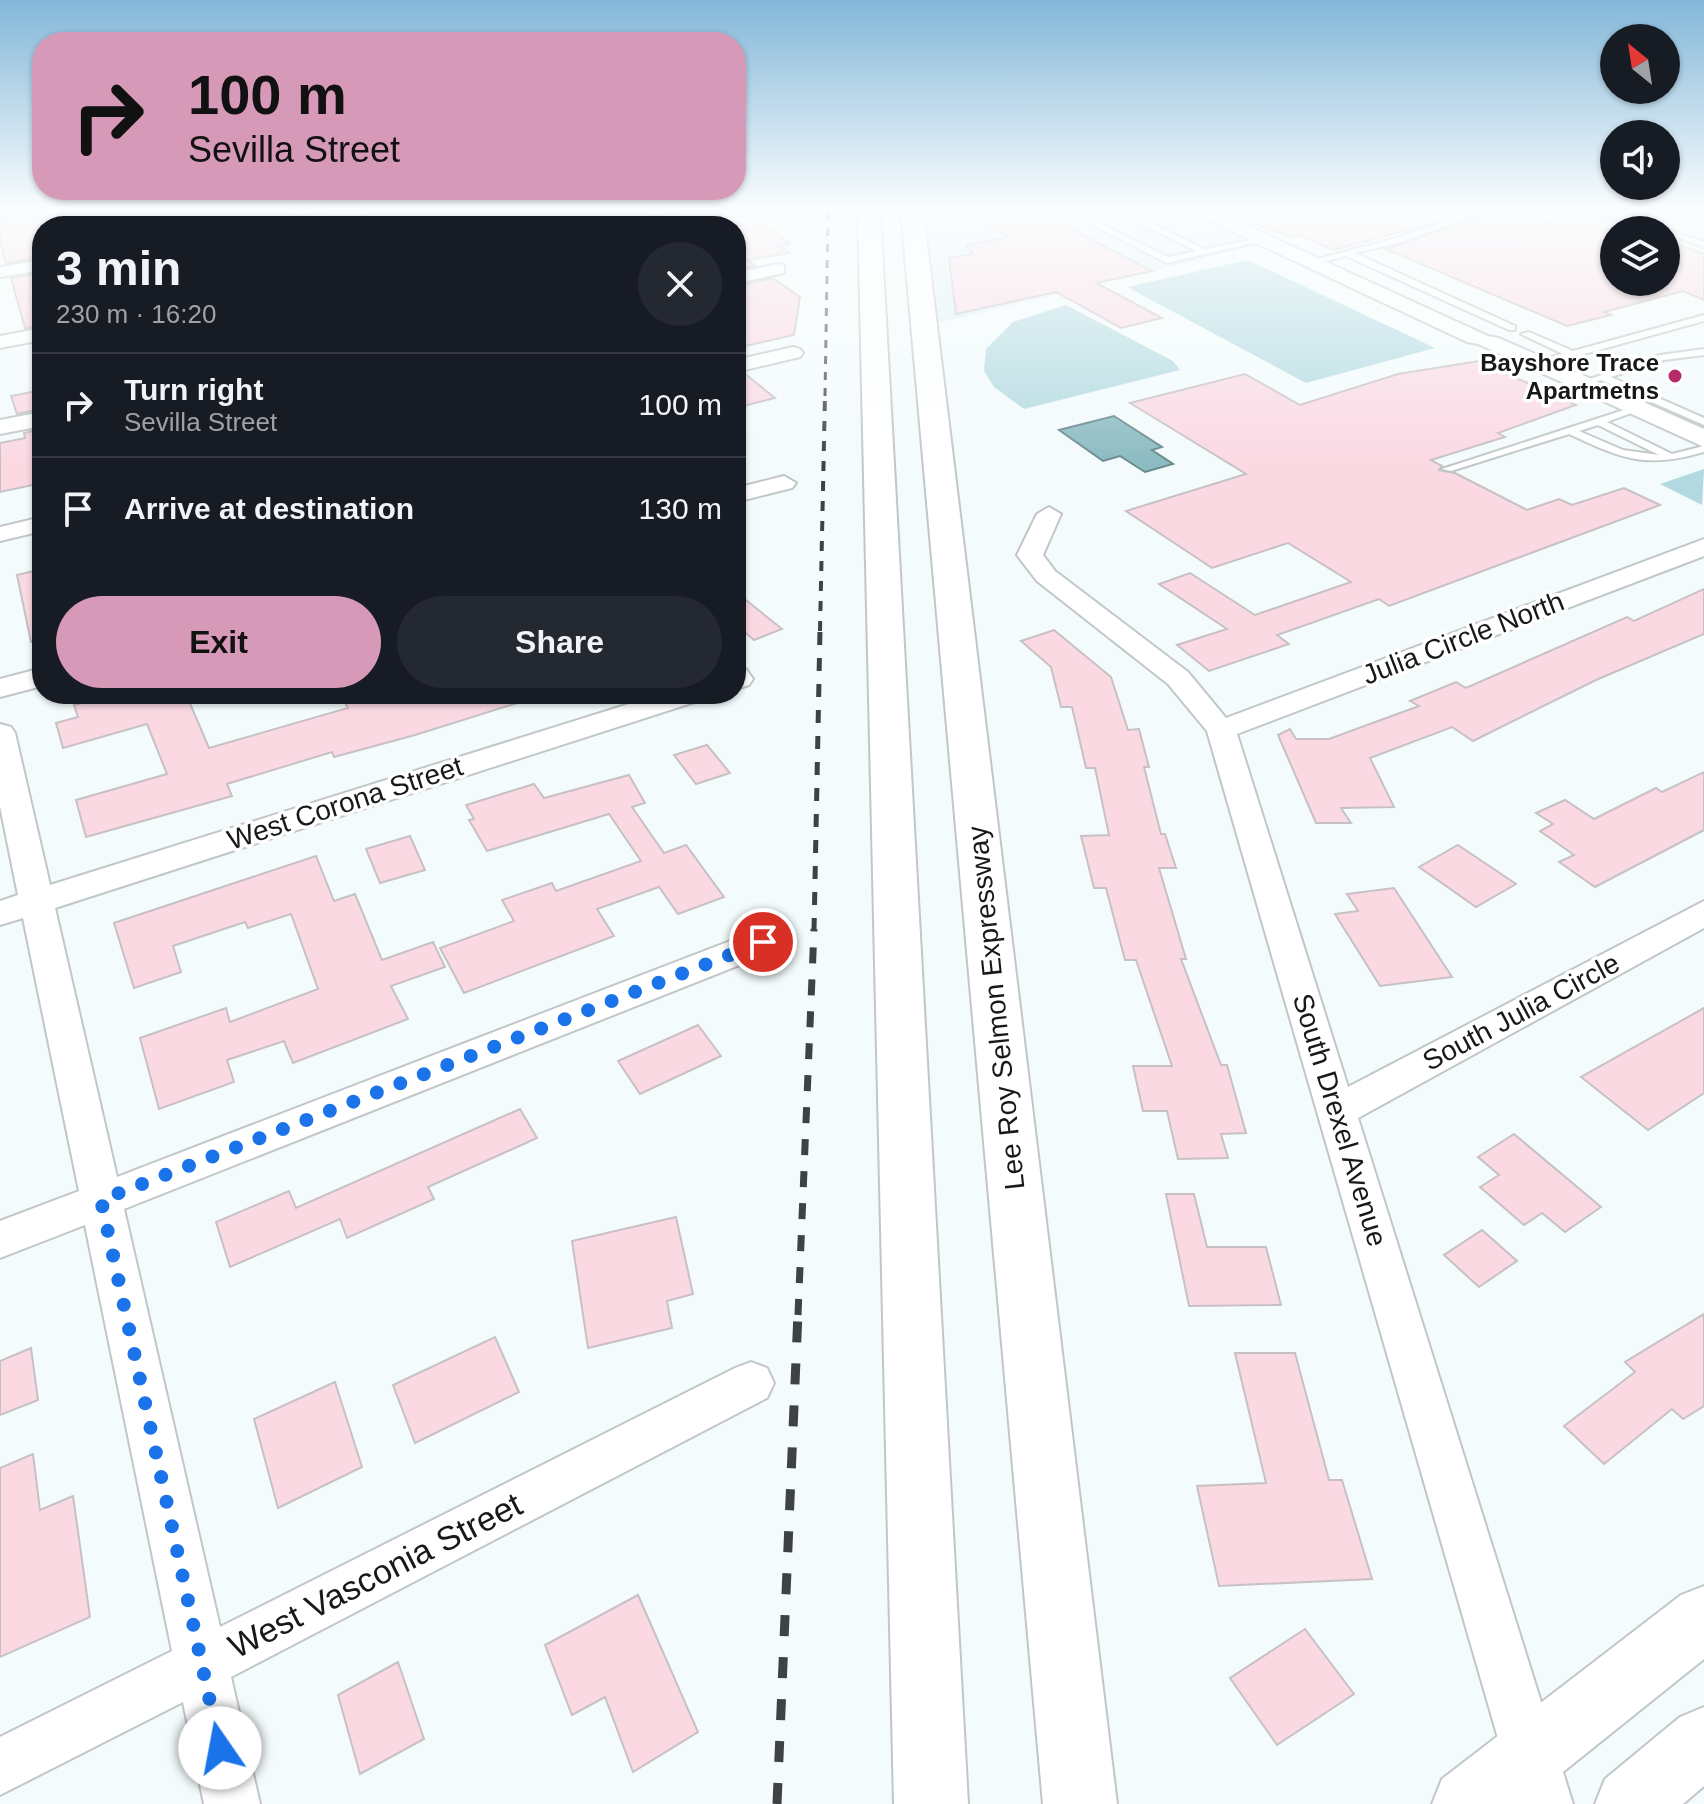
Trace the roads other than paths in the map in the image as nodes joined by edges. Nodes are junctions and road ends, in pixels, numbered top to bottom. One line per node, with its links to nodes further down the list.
1 (872, 295): 50 (highway)
2 (921, 295): 48 (highway, Lee Roy Selmon Expressway)
3 (1384, 295): 14 (street)
4 (1440, 295): 6 (lane)
5 (1704, 318): 12 (lane)
6 (1512, 328)
7 (1526, 334): 12 (lane)
8 (32, 336): 9 (street)
9 (0, 342)
10 (1704, 352): 15 (lane)
11 (793, 353): 13 (street)
12 (1571, 354): 14 (lane)
13 (746, 364)
14 (1537, 364): 15 (street)
15 (1591, 380): 16 (street); 19 (lane)
16 (1637, 409): 18 (lane); 22 (street)
17 (32, 421): 20 (street)
18 (1598, 421): 21 (lane); 24 (lane)
19 (1704, 422)
20 (0, 427)
21 (1569, 430): 24 (lane); 25 (lane)
22 (1704, 439)
23 (1704, 449): 24 (lane)
24 (1671, 457)
25 (1447, 469)
26 (784, 483): 27 (street)
27 (746, 492)
28 (1049, 514): 35 (street, South Drexel Avenue)
29 (32, 526): 30 (street)
30 (0, 534)
31 (1704, 547): 35 (street, Julia Circle North)
32 (32, 680): 33 (street)
33 (0, 688)
34 (659, 704): 37 (street, West Corona Street)
35 (1221, 730): 40 (street, South Drexel Avenue)
36 (0, 733): 37 (street)
37 (18, 907): 41 (street)
38 (1704, 913): 40 (street, South Julia Circle)
39 (763, 942): 41 (street)
40 (1338, 1110): 49 (street, South Drexel Avenue)
41 (101, 1200): 42 (street); 45 (street)
42 (0, 1240)
43 (751, 1383): 45 (street, West Vasconia Street)
44 (1704, 1618): 49 (street)
45 (202, 1664): 47 (street, West Vasconia Street); 51 (street)
46 (1704, 1741): 53 (street)
47 (0, 1767)
48 (1076, 1774)
49 (1537, 1780): 52 (street)
50 (927, 1793)
51 (232, 1804)
52 (1467, 1804)
53 (1630, 1804)

